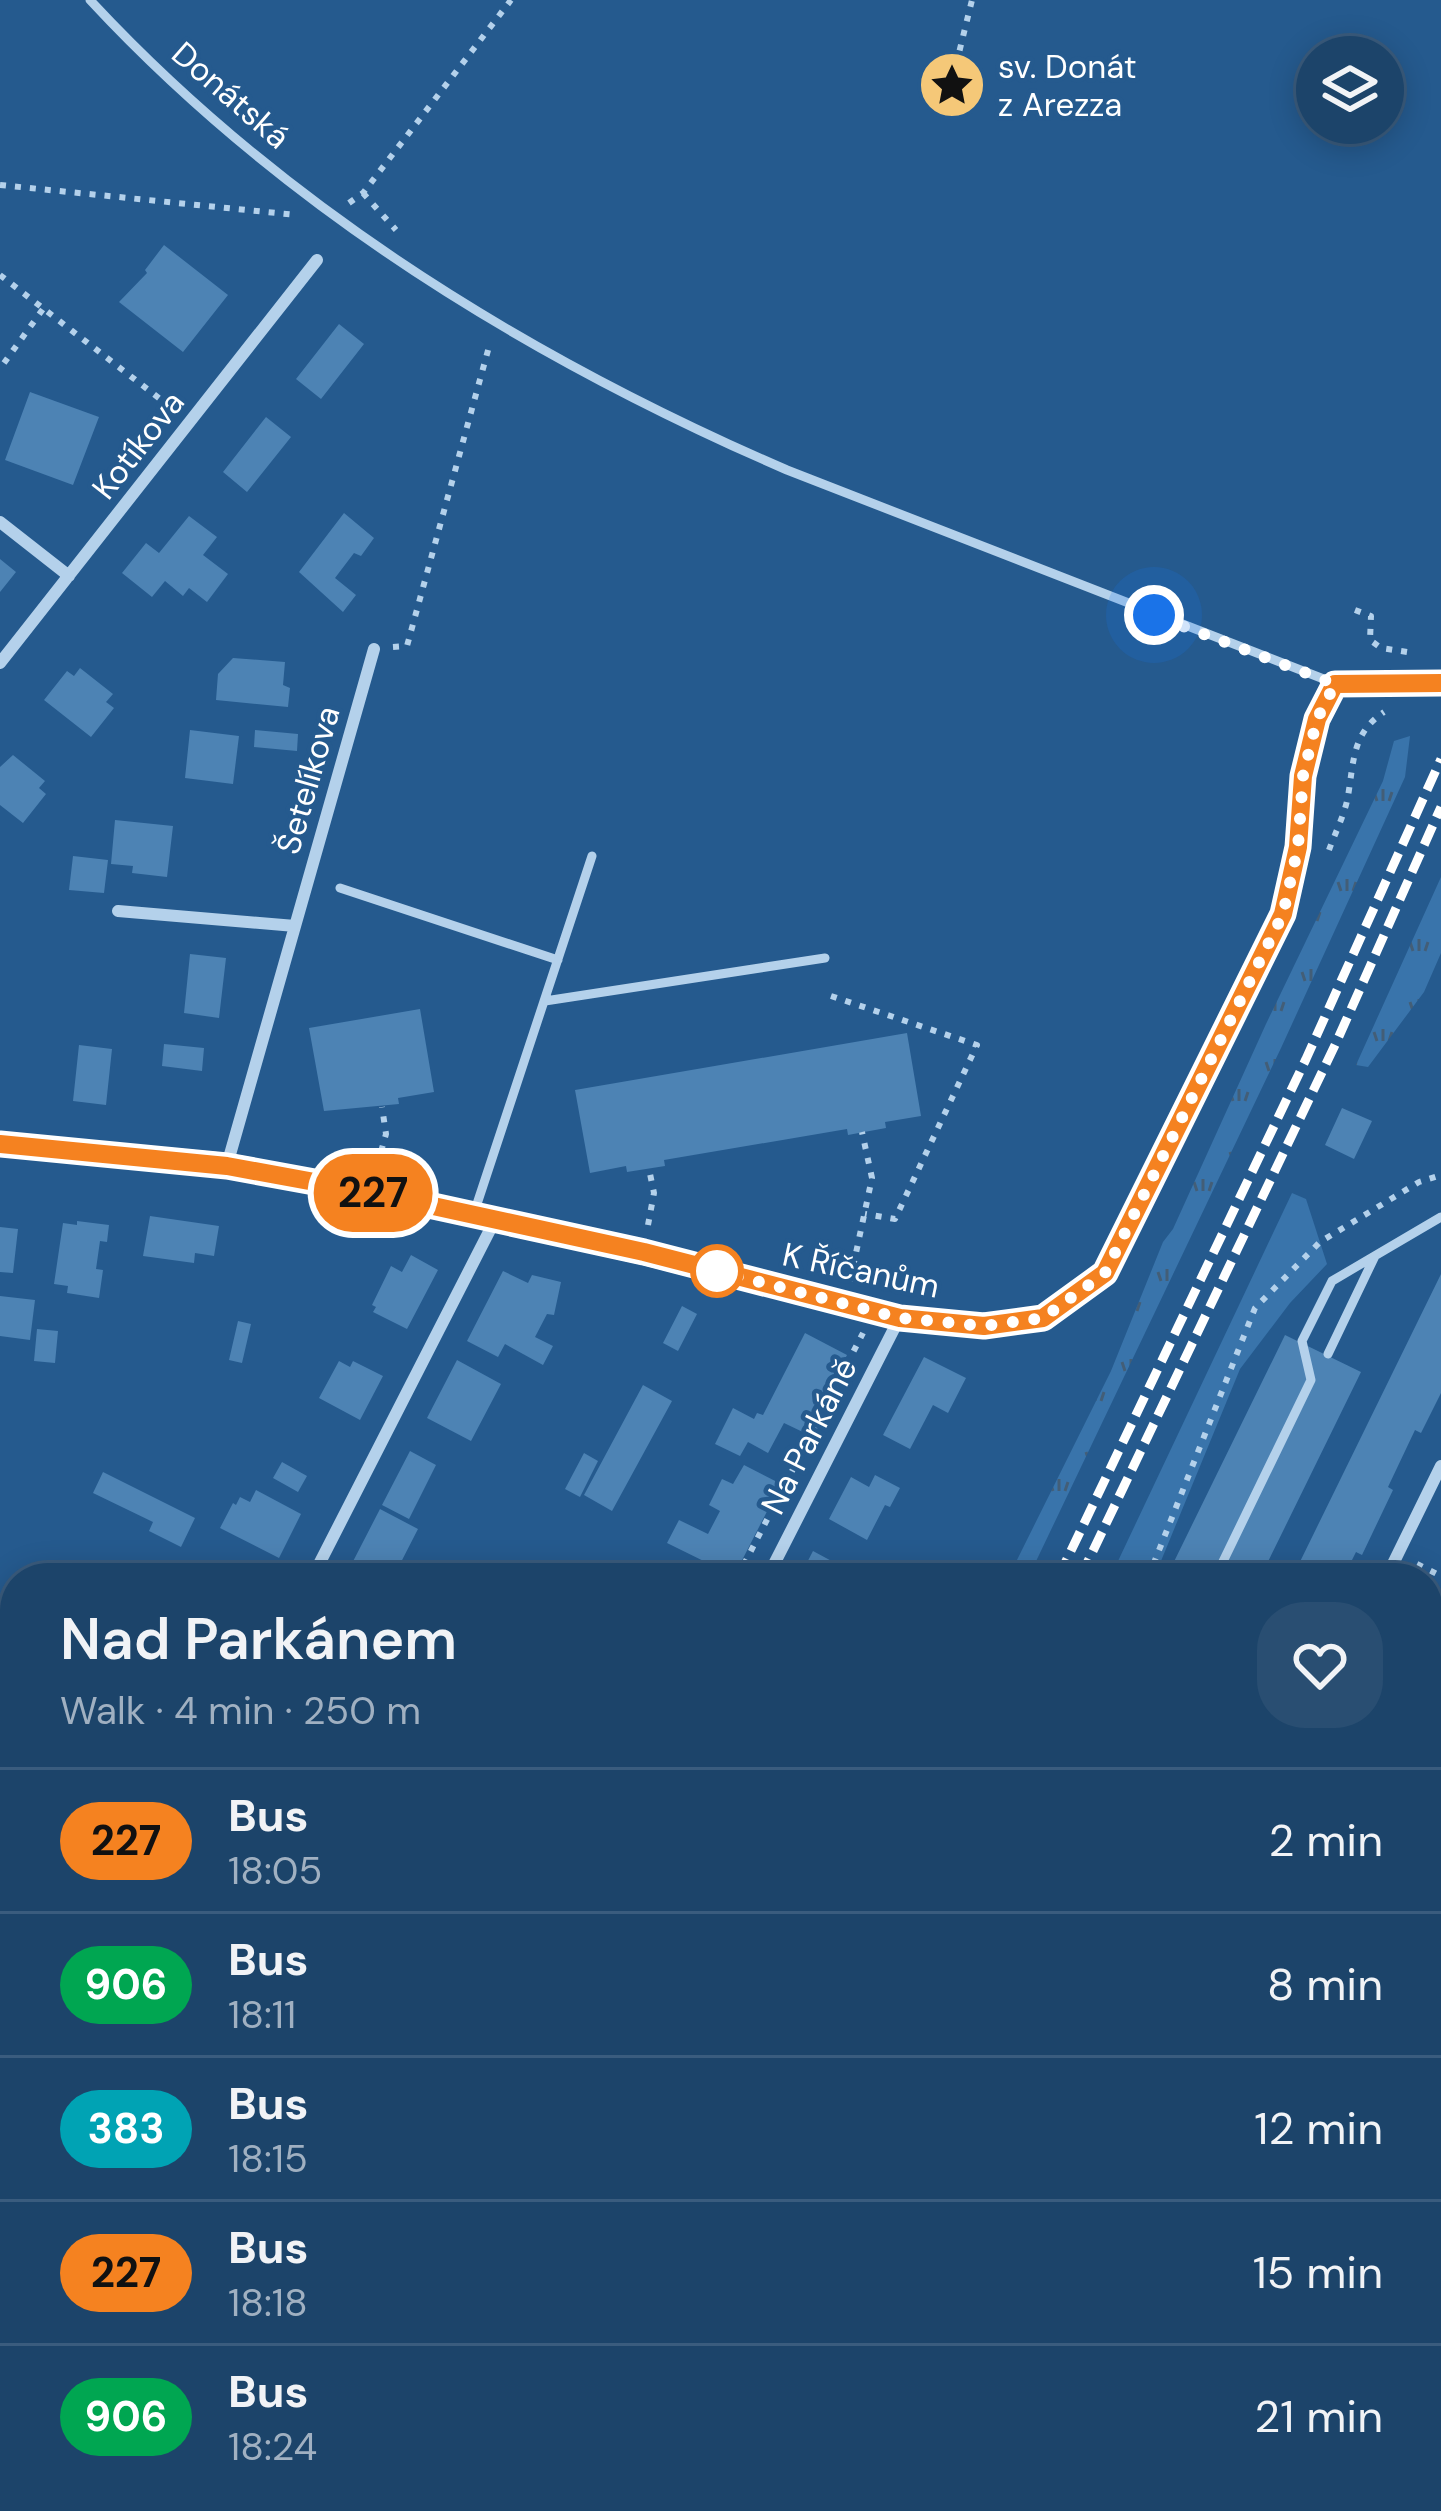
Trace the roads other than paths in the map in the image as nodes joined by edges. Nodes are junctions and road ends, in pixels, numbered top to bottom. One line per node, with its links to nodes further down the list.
1 (90, 0): 8 (lane, Donátská)
2 (317, 260): 4 (street, Kotíkova)
3 (0, 522): 4 (street)
4 (69, 576): 6 (street, Kotíkova)
5 (374, 649): 12 (street, Šetelíkova)
6 (0, 663)
7 (1436, 683): 8 (street)
8 (1335, 684): 21 (street, K Říčanům)
9 (592, 856): 14 (lane)
10 (340, 888): 14 (lane)
11 (118, 911): 12 (street)
12 (295, 926): 17 (street, Šetelíkova)
13 (824, 958): 15 (lane)
14 (558, 960): 15 (lane)
15 (545, 1001): 19 (lane)
16 (0, 1144): 17 (street, K Říčanům)
17 (227, 1166): 19 (street, K Říčanům)
18 (1441, 1217): 20 (lane)
19 (483, 1220): 21 (street, K Říčanům); 24 (street)
20 (1376, 1254): 22 (lane); 26 (lane)
21 (900, 1318): 25 (street, Na Parkáně)
22 (1328, 1354)
23 (1441, 1466): 27 (street)
24 (319, 1563)
25 (775, 1563)
26 (1222, 1563)
27 (1393, 1563)

